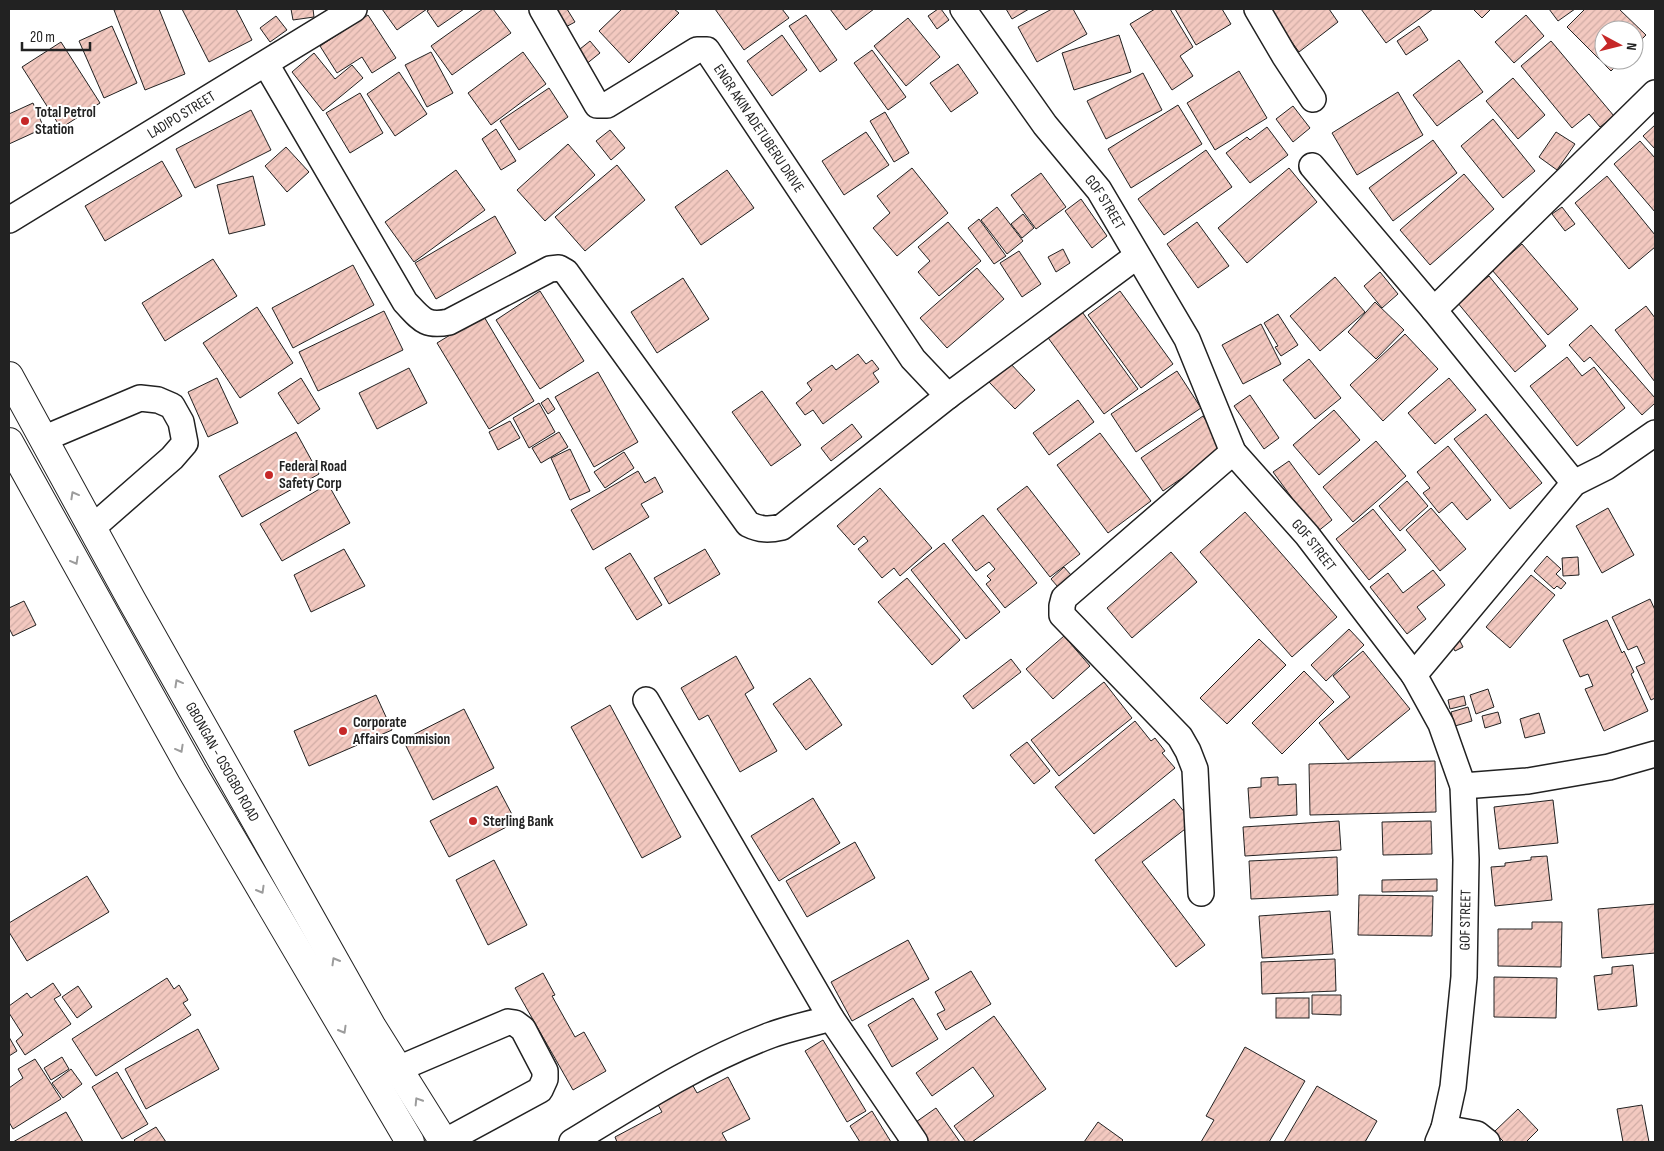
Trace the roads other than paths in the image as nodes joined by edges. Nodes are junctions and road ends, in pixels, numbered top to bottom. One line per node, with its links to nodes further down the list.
1 (354, 9): 5 (street, LADIPO STREET)
2 (542, 9): 13 (street, ENGR AKIN ADETUBERU DRIVE)
3 (963, 9): 10 (street, GOF STREET)
4 (1257, 9): 7 (street)
5 (266, 64): 9 (street, LADIPO STREET); 13 (street)
6 (1655, 93): 11 (street)
7 (1313, 100)
8 (1312, 166): 11 (street)
9 (9, 220)
10 (1137, 256): 13 (street); 17 (street, GOF STREET)
11 (1434, 310): 18 (street)
12 (9, 376): 15 (main road, GBONGAN - OSOGBO ROAD)
13 (948, 396)
14 (1655, 433): 18 (street)
15 (43, 439): 19 (main road, GBONGAN - OSOGBO ROAD, one-way to 15); 19 (street)
16 (9, 442): 28 (main road, GBONGAN - OSOGBO ROAD, one-way to 28)
17 (1233, 452): 20 (street, GOF STREET); 24 (street)
18 (1574, 483): 20 (street)
19 (92, 528): 26 (main road, GBONGAN - OSOGBO ROAD, one-way to 19)
20 (1414, 675): 23 (street, GOF STREET)
21 (646, 700): 25 (street)
22 (1655, 754): 23 (street)
23 (1463, 786): 27 (street, GOF STREET)
24 (1202, 893)
25 (831, 1018): 30 (street); 31 (street)
26 (398, 1070): 29 (main road, GBONGAN - OSOGBO ROAD, one-way to 26); 29 (street)
27 (1441, 1135): 32 (street)
28 (410, 1142)
29 (444, 1142)
30 (572, 1142)
31 (915, 1142)
32 (1487, 1142)

